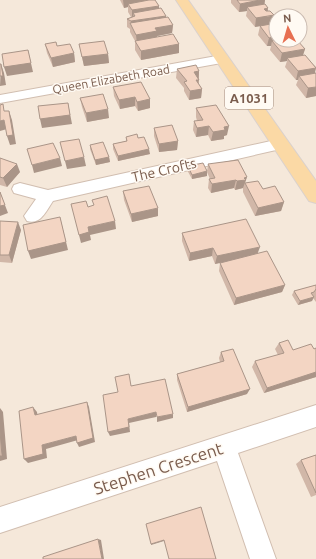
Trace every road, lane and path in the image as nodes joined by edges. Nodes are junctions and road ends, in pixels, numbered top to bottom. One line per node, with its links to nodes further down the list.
1 (182, 0): 2 (main road, A1031)
2 (222, 59): 3 (street, Queen Elizabeth Road); 4 (main road, A1031)
3 (0, 99)
4 (280, 144): 6 (street, The Crofts); 7 (main road, A1031)
5 (20, 189): 6 (street, The Crofts)
6 (48, 196): 8 (street)
7 (316, 196)
8 (33, 216)
9 (316, 416): 10 (street, Stephen Crescent)
10 (224, 446): 11 (street, Stephen Crescent); 12 (street)
11 (0, 520)
12 (263, 559)

